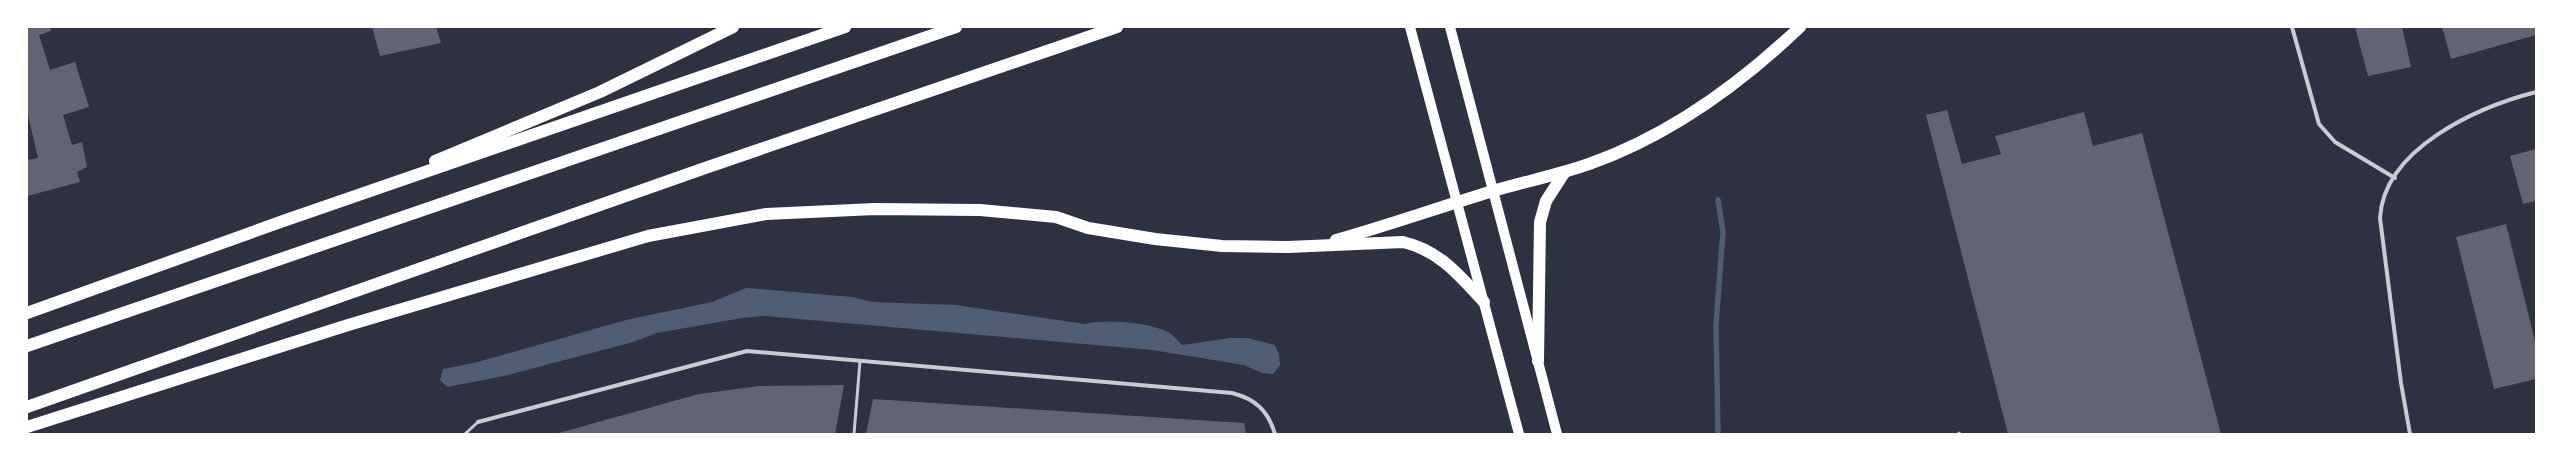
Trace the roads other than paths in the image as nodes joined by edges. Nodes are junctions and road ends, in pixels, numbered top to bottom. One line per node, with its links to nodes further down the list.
1 (733, 27): 14 (highway)
2 (845, 27): 14 (highway)
3 (956, 27): 18 (highway)
4 (1117, 27): 21 (highway)
5 (1410, 27): 13 (main road)
6 (1450, 27): 12 (main road)
7 (1800, 27): 10 (highway)
8 (2292, 27): 11 (street)
9 (2536, 92): 11 (street)
10 (1564, 173): 12 (highway); 20 (highway)
11 (2395, 178): 29 (street)
12 (1494, 191): 13 (highway); 20 (main road)
13 (1458, 203): 15 (highway); 16 (main road)
14 (286, 220): 17 (highway)
15 (1318, 245): 16 (highway); 23 (highway)
16 (1484, 302): 27 (main road)
17 (27, 313)
18 (27, 346)
19 (860, 361): 22 (street); 25 (lane); 26 (street)
20 (1538, 361): 28 (main road)
21 (27, 407)
22 (478, 422): 24 (lane)
23 (27, 427)
24 (465, 434)
25 (854, 434)
26 (1275, 434)
27 (1519, 434)
28 (1557, 434)
29 (2410, 434)

